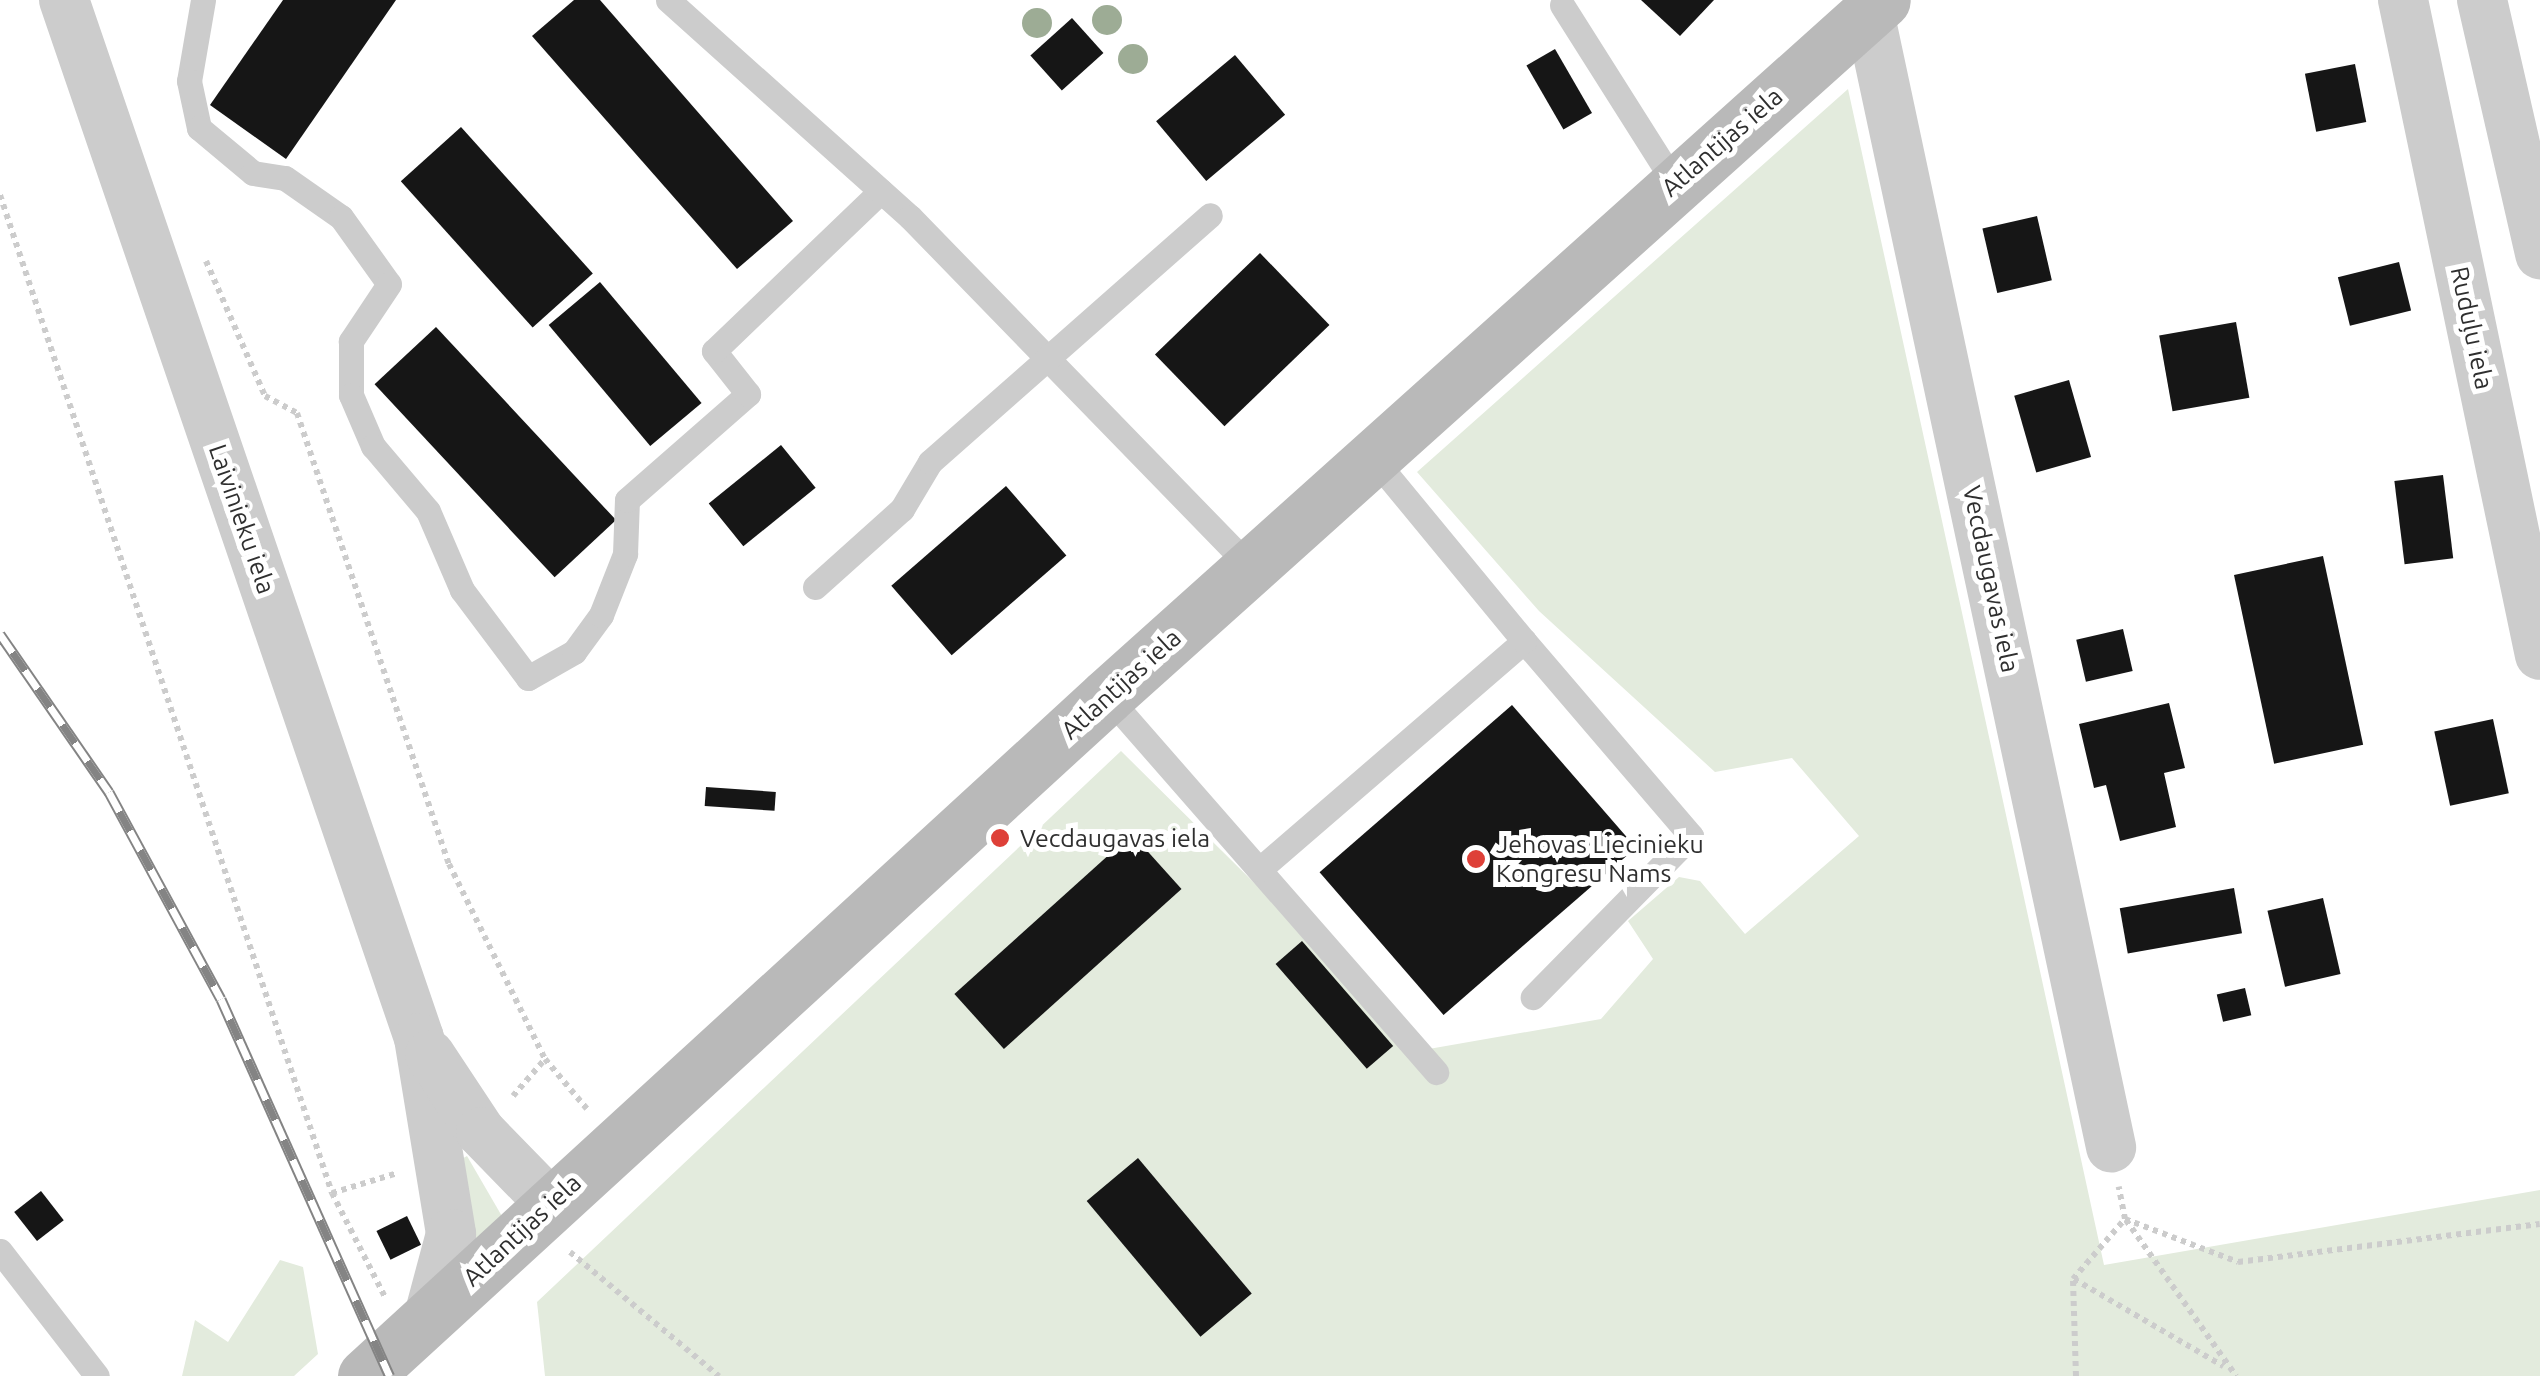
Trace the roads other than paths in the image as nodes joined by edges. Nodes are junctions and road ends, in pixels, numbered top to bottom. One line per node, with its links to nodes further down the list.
1 (64, 0): 21 (street, Laivinieku iela)
2 (203, 0): 9 (lane)
3 (668, 0): 9 (lane)
4 (2403, 0): 17 (street, Ruduļu iela)
5 (2482, 0): 11 (street)
6 (1562, 4): 8 (lane)
7 (1876, 6): 8 (main road, Atlantijas iela); 23 (street, Vecdaugavas iela)
8 (1675, 184): 13 (main road, Atlantijas iela)
9 (881, 190): 12 (lane)
10 (1210, 215): 12 (lane)
11 (2540, 254)
12 (1050, 361): 14 (lane); 15 (lane)
13 (1375, 460): 14 (main road, Atlantijas iela); 16 (lane)
14 (1252, 568): 18 (main road, Atlantijas iela)
15 (815, 587)
16 (1524, 641): 19 (lane); 20 (lane)
17 (2540, 655)
18 (1107, 696): 19 (lane); 24 (main road, Atlantijas iela)
19 (1260, 869): 22 (lane)
20 (1533, 996)
21 (419, 1038): 24 (street, Laivinieku iela); 26 (street, Laivinieku iela)
22 (1436, 1072)
23 (2112, 1147)
24 (541, 1210): 26 (main road, Atlantijas iela)
25 (0, 1251): 27 (lane)
26 (418, 1327): 28 (main road, Atlantijas iela)
27 (97, 1376)
28 (365, 1376)

